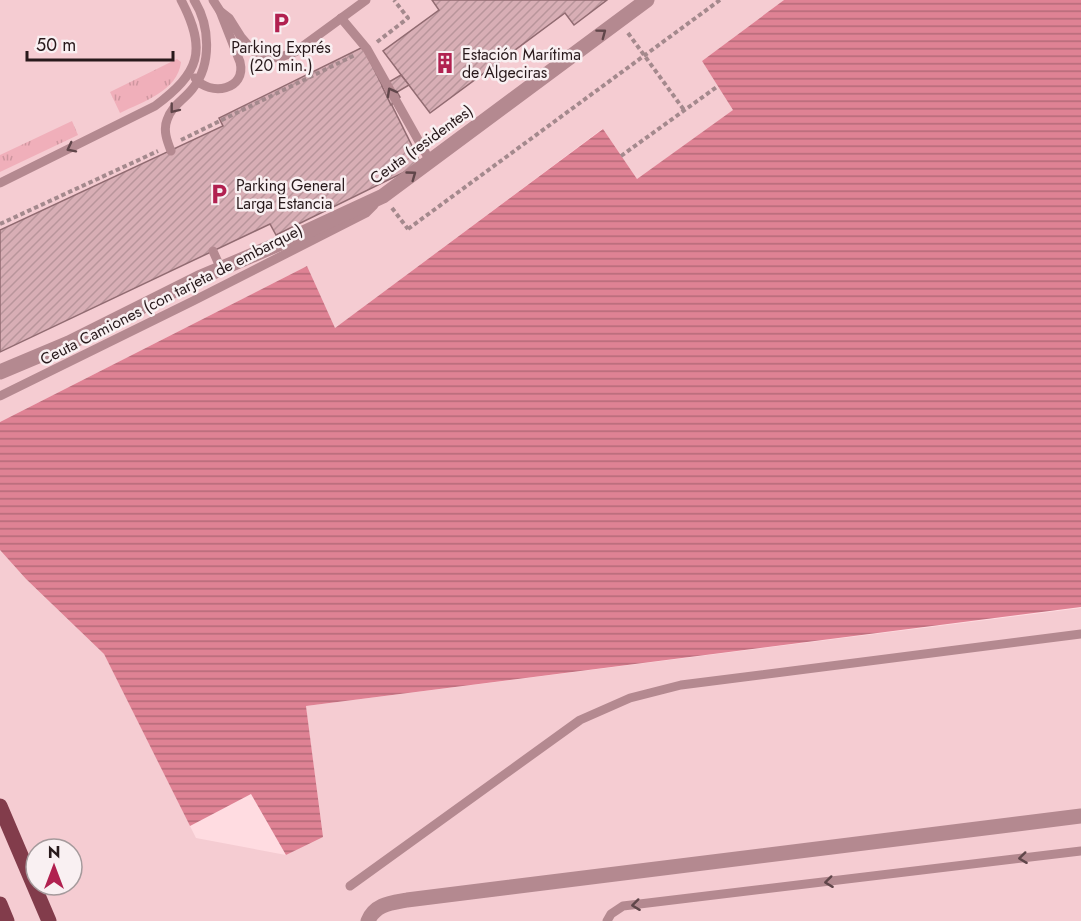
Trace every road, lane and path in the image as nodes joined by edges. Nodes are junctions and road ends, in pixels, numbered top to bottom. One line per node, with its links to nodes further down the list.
1 (181, 0): 12 (lane)
2 (194, 0): 13 (lane)
3 (213, 0): 8 (lane)
4 (366, 0): 9 (lane)
5 (394, 0): 11 (path)
6 (647, 0): 10 (street, Ceuta (residentes))
7 (720, 0): 20 (path, bridge)
8 (220, 11): 9 (lane); 13 (lane)
9 (340, 18): 11 (lane)
10 (619, 21): 15 (path); 18 (street, Ceuta (residentes), one-way to 10)
11 (367, 49): 16 (path); 18 (lane, one-way to 11)
12 (191, 70): 13 (lane); 19 (lane, one-way to 19)
13 (197, 82): 16 (lane, one-way to 16)
14 (718, 86): 15 (path)
15 (684, 110): 17 (path)
16 (170, 149): 21 (path)
17 (621, 156)
18 (430, 161): 20 (street, Ceuta (residentes), one-way to 18)
19 (0, 183)
20 (383, 196): 23 (street, Ceuta (residentes)); 25 (lane, Ceuta Camiones (con tarjeta de embarque))
21 (0, 224)
22 (213, 251): 23 (lane)
23 (221, 269): 24 (street, Ceuta (residentes))
24 (0, 372)
25 (0, 396)
26 (1081, 634): 30 (lane)
27 (0, 806): 33 (main road)
28 (1081, 816): 34 (street)
29 (1081, 851): 35 (lane, one-way to 35)
30 (350, 886)
31 (0, 904): 32 (main road)
32 (7, 921)
33 (49, 921)
34 (368, 921)
35 (607, 921)

